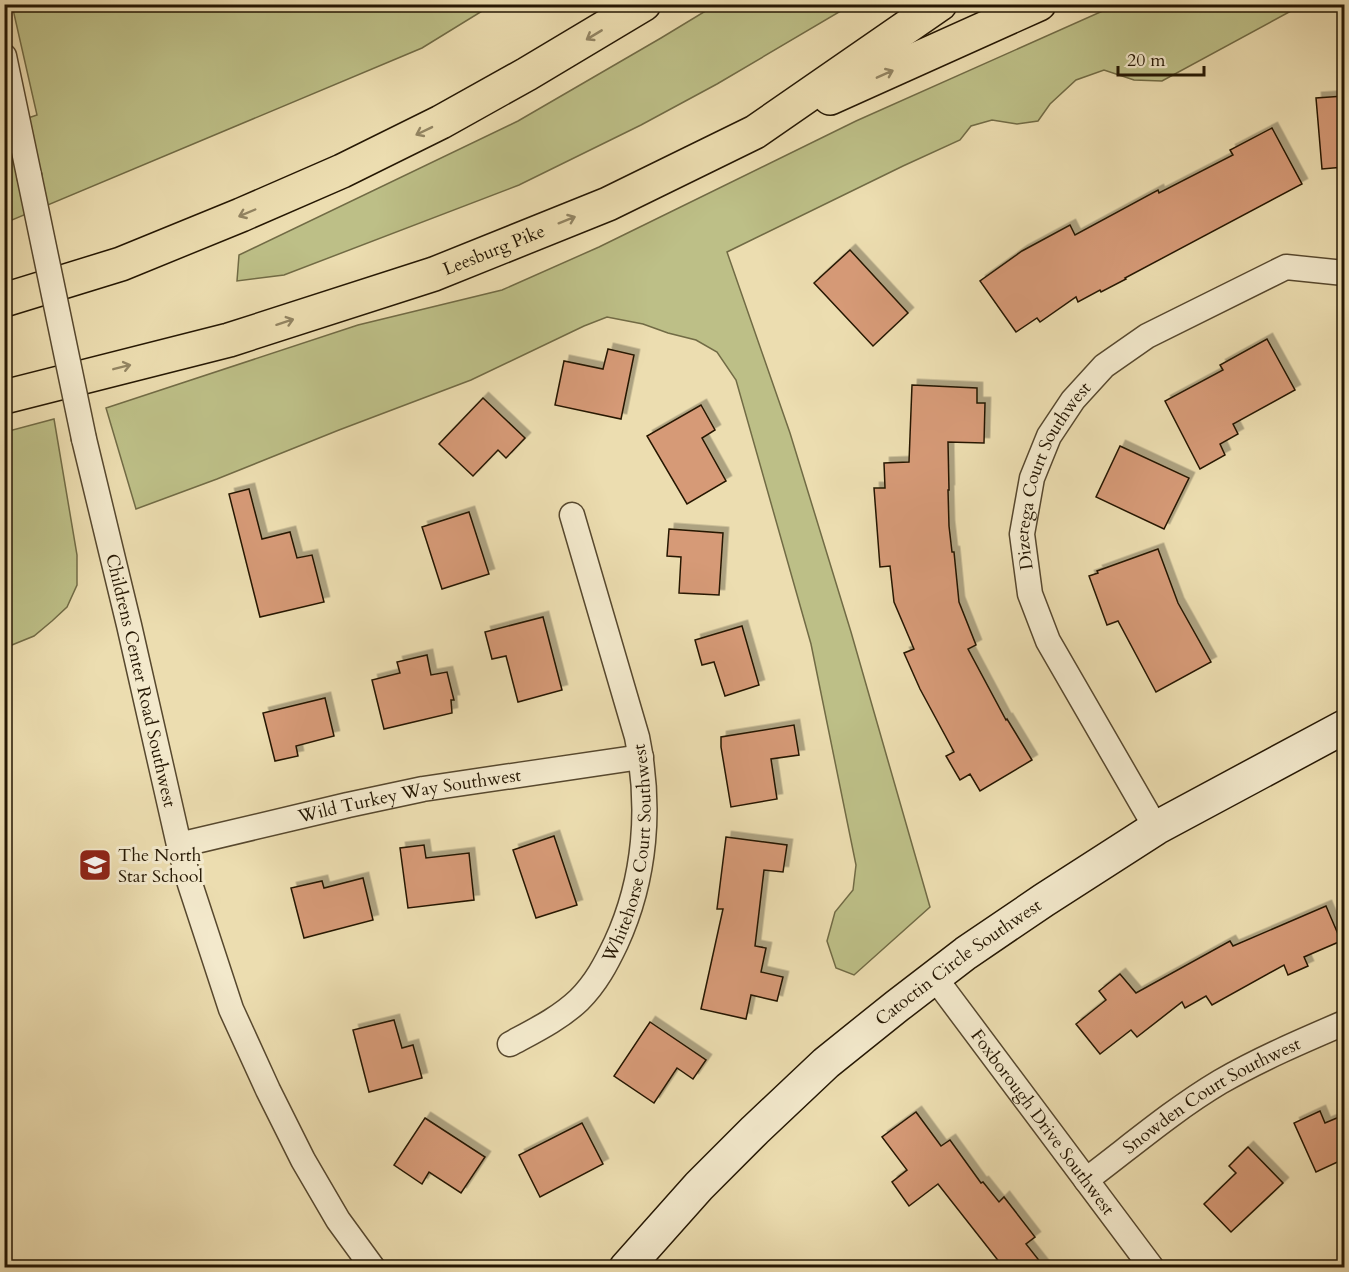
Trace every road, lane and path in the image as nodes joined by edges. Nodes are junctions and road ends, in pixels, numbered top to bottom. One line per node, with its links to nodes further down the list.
1 (644, 4): 7 (highway, one-way to 7)
2 (940, 4): 5 (highway, Leesburg Pike)
3 (1039, 4): 5 (highway, one-way to 3)
4 (4, 56): 13 (street, Childrens Center Road Southwest, bridge)
5 (755, 132): 8 (highway, Leesburg Pike, one-way to 5)
6 (1344, 273): 12 (street, Dizerega Court Southwest)
7 (4, 300)
8 (4, 397)
9 (572, 515): 11 (street, Whitehorse Court Southwest)
10 (1344, 727): 12 (main road, Catoctin Circle Southwest)
11 (641, 757): 13 (street, Wild Turkey Way Southwest); 16 (street, Whitehorse Court Southwest)
12 (1156, 828): 14 (main road, Catoctin Circle Southwest)
13 (179, 845): 18 (street, Childrens Center Road Southwest)
14 (935, 978): 17 (street, Foxborough Drive Southwest); 19 (main road, Catoctin Circle Southwest)
15 (1344, 1023): 17 (street, Snowden Court Southwest)
16 (510, 1044)
17 (1086, 1180): 20 (street, Foxborough Drive Southwest)
18 (373, 1268)
19 (626, 1268)
20 (1152, 1268)

